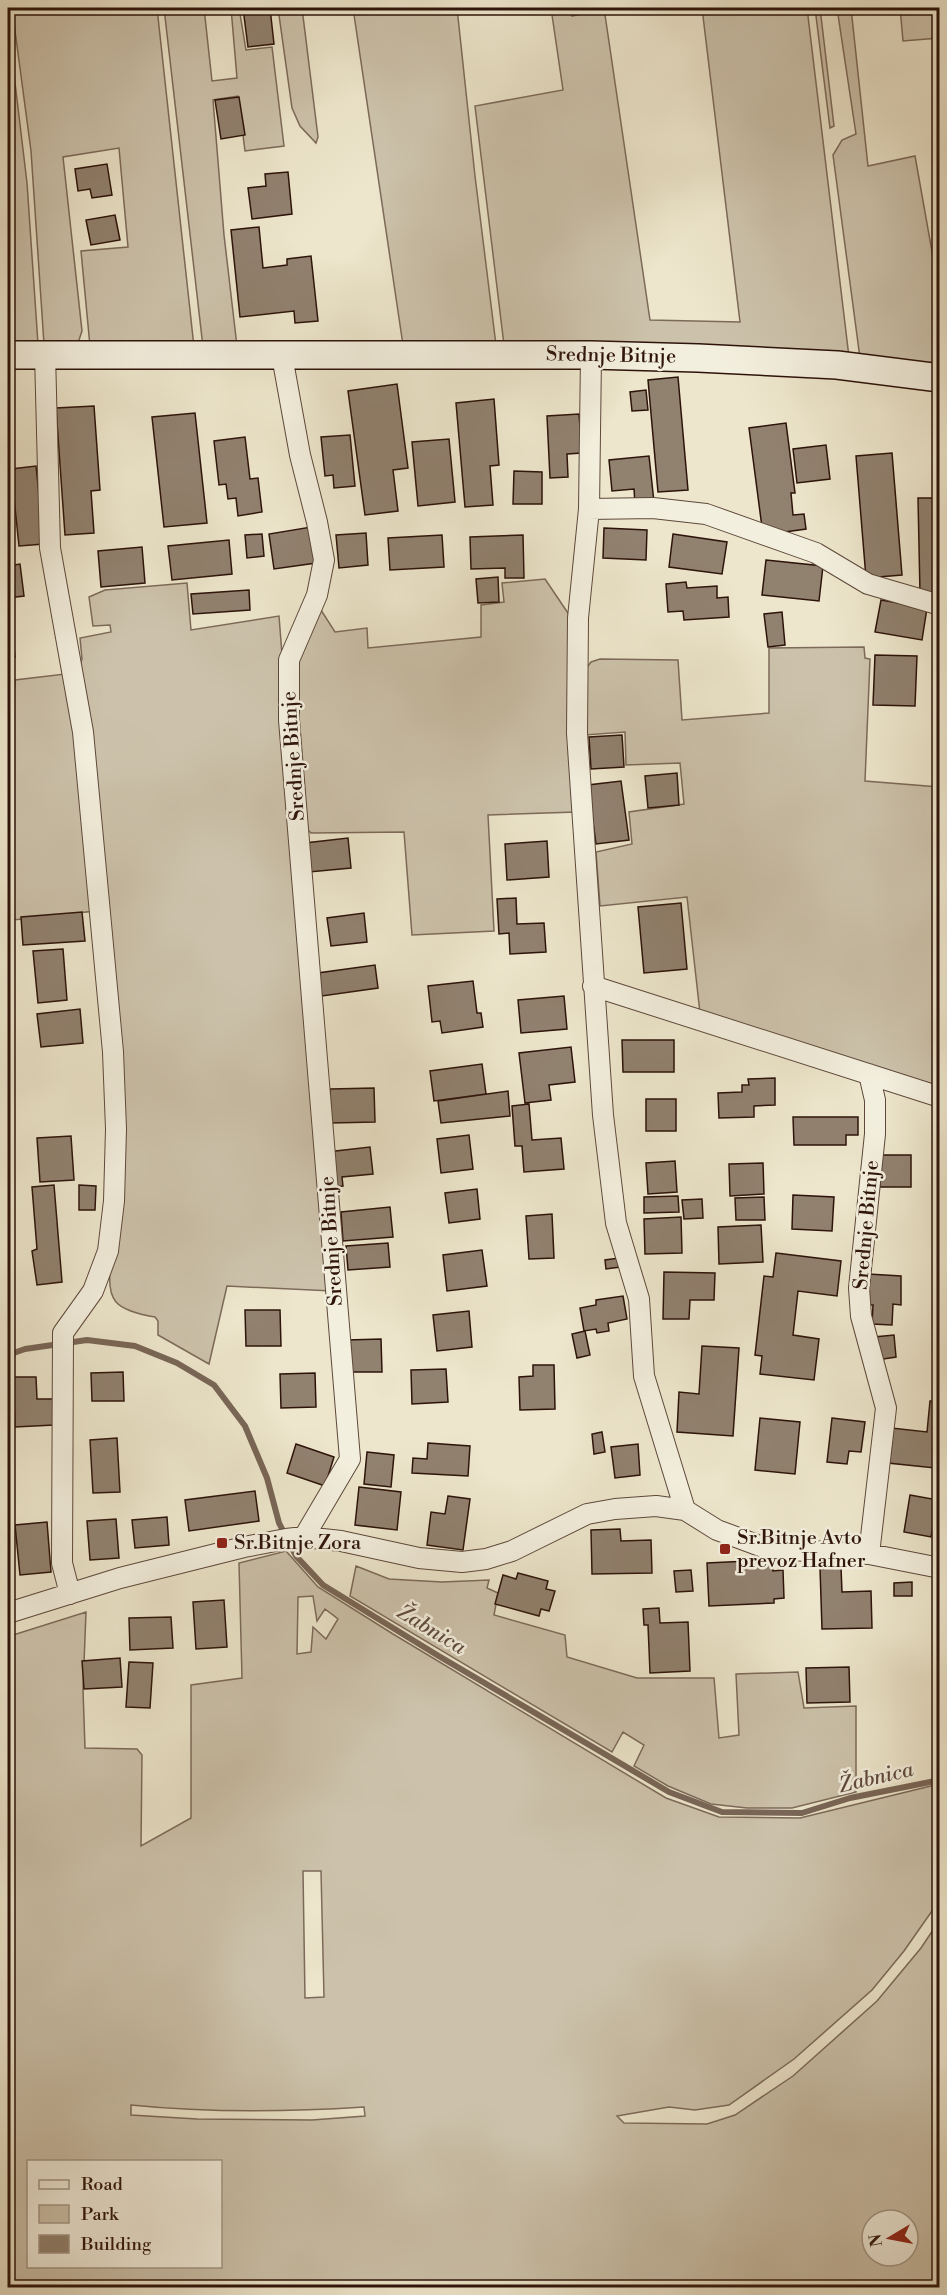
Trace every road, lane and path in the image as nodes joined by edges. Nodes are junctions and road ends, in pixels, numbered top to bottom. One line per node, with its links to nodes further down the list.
1 (45, 354): 2 (main road, Srednje Bitnje); 4 (main road, Srednje Bitnje); 15 (street)
2 (8, 355)
3 (591, 355): 4 (main road, Srednje Bitnje); 5 (main road, Srednje Bitnje); 6 (street)
4 (282, 356): 12 (street, Srednje Bitnje)
5 (939, 378)
6 (590, 509): 7 (street); 8 (street)
7 (939, 605)
8 (593, 986): 9 (street); 11 (street)
9 (869, 1074): 10 (street); 13 (street, Srednje Bitnje)
10 (939, 1097)
11 (685, 1510): 12 (street); 13 (street)
12 (304, 1537): 15 (street)
13 (869, 1554): 14 (street)
14 (939, 1568)
15 (70, 1594): 16 (street)
16 (8, 1613)

